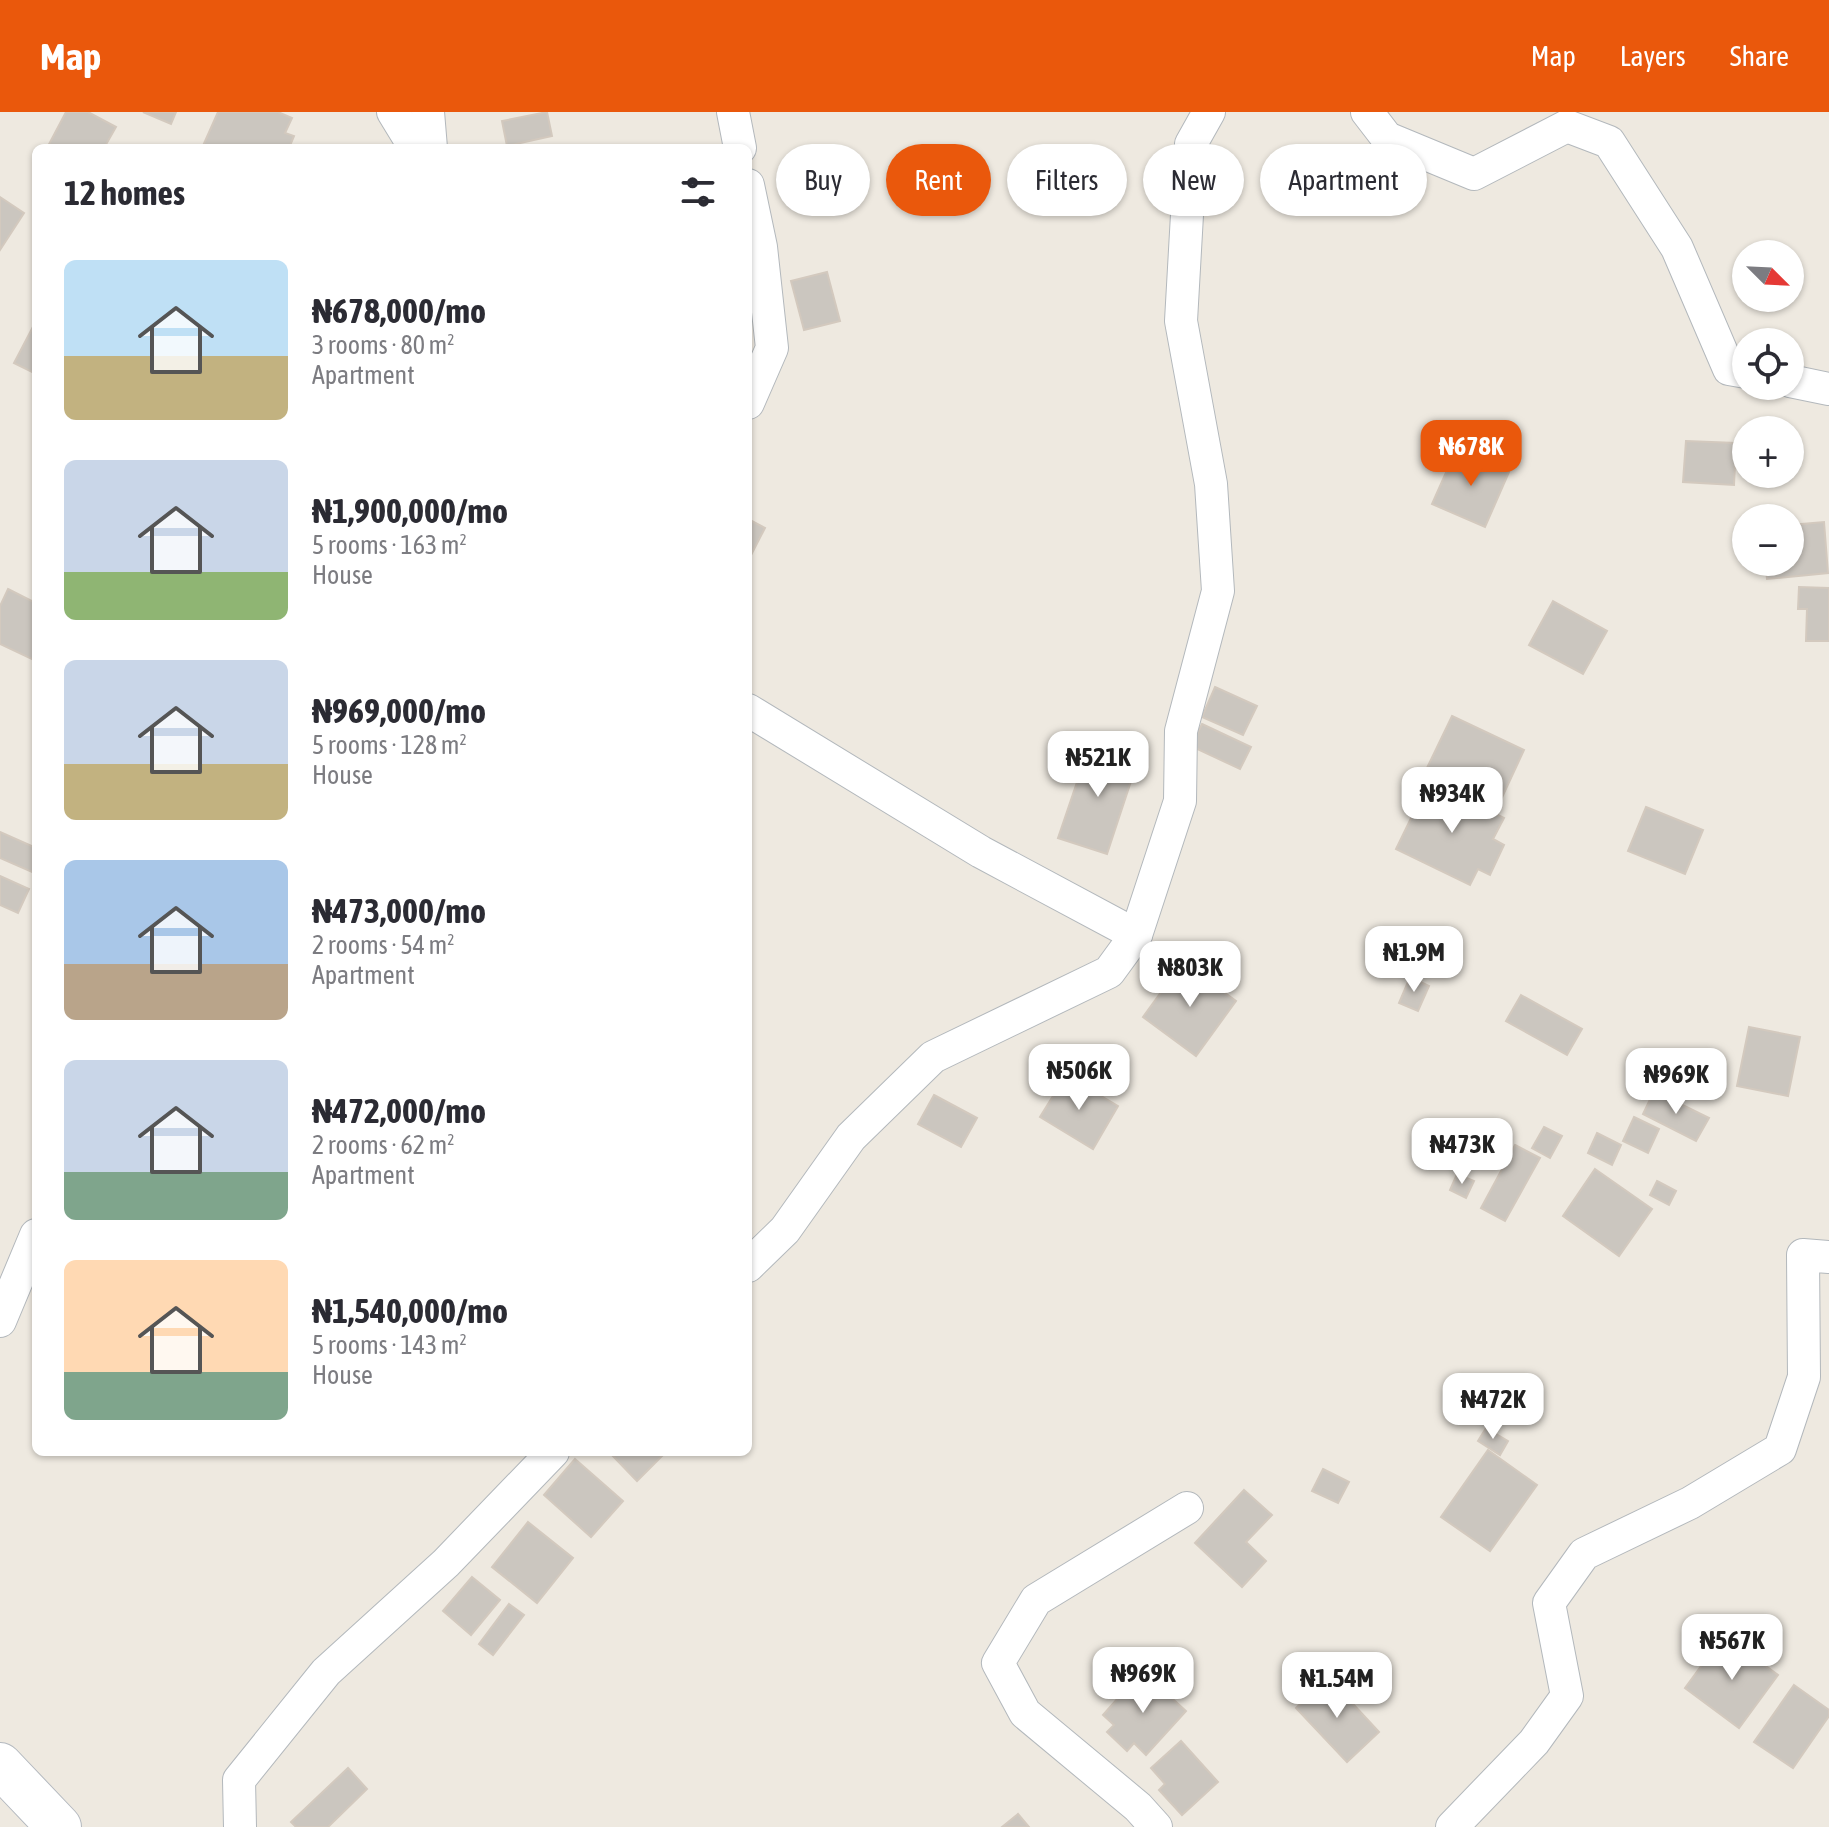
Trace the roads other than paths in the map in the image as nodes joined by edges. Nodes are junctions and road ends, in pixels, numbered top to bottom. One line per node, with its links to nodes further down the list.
1 (393, 112): 6 (street)
2 (428, 112): 7 (street)
3 (733, 112): 8 (street)
4 (1209, 112): 15 (street)
5 (1367, 112): 10 (street)
6 (413, 144)
7 (431, 144)
8 (739, 144)
9 (752, 204): 13 (street)
10 (1732, 370)
11 (1804, 384): 12 (street)
12 (1829, 389)
13 (752, 394)
14 (752, 712): 15 (street)
15 (1136, 935): 18 (street)
16 (32, 1245): 19 (street)
17 (1829, 1257): 26 (street)
18 (752, 1262)
19 (0, 1321)
20 (549, 1456): 24 (street)
21 (1187, 1508): 25 (street)
22 (0, 1765): 23 (street)
23 (59, 1827)
24 (240, 1827)
25 (1156, 1827)
26 (1452, 1827)

